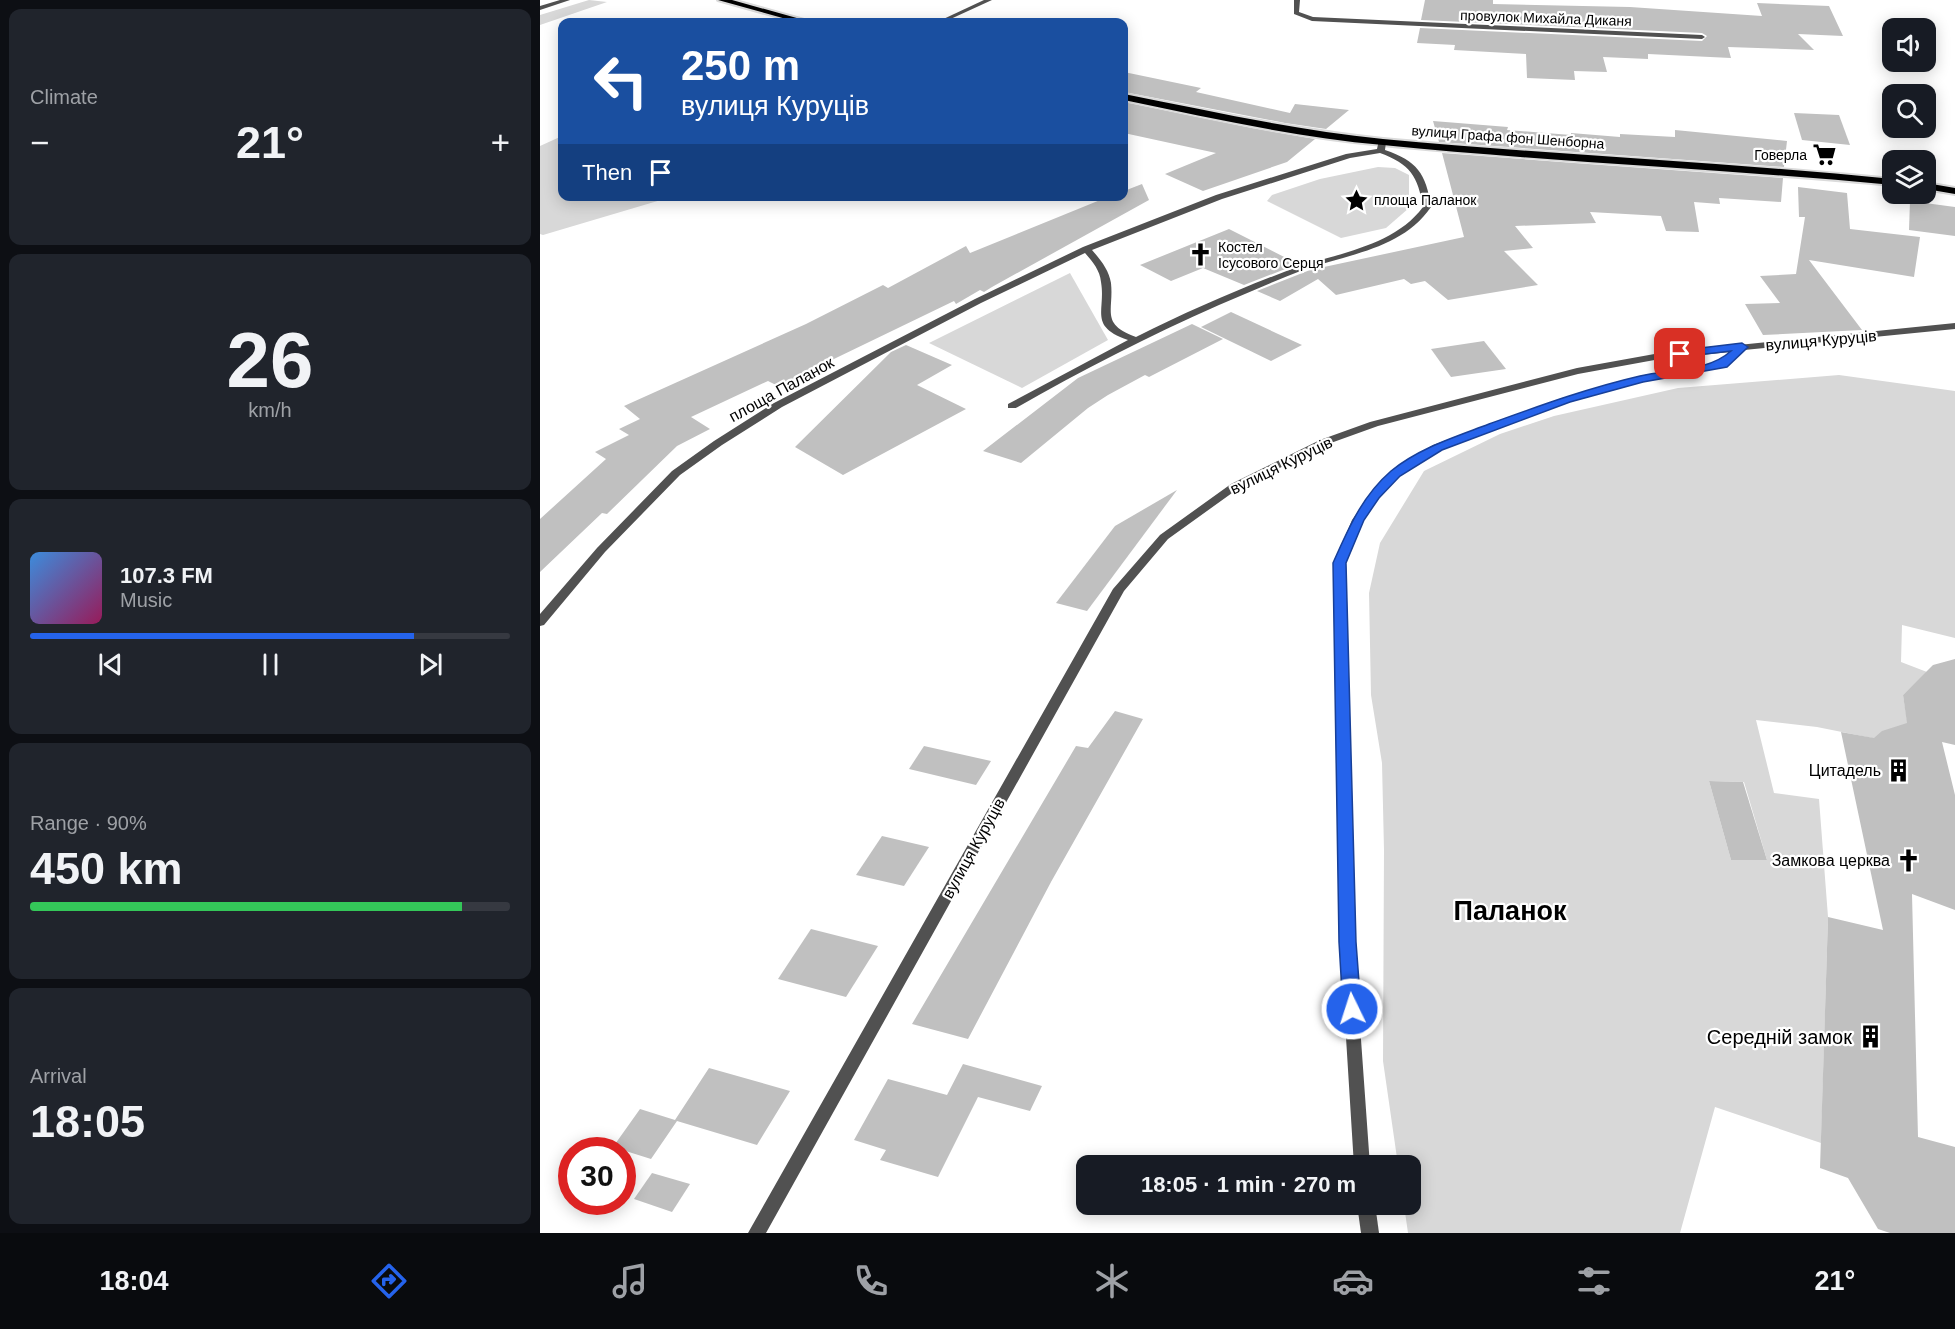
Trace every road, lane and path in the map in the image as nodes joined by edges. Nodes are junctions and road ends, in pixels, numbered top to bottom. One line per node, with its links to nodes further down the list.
1 (567, 0): 5 (street)
2 (722, 0): 6 (highway)
3 (989, 0): 7 (street)
4 (1297, 0): 8 (street, провулок Михайла Диканя)
5 (540, 8)
6 (791, 18)
7 (949, 18)
8 (1702, 37)
9 (1128, 98): 10 (highway, вулиця Графа фон Шенборна)
10 (1382, 147): 11 (highway, вулиця Графа фон Шенборна); 14 (street, площа Паланок); 16 (street)
11 (1882, 181)
12 (1936, 188): 13 (highway)
13 (1955, 191)
14 (1086, 249): 16 (street); 19 (street, площа Паланок)
15 (1955, 326): 17 (street, вулиця Куруців)
16 (1137, 340): 18 (street)
17 (1742, 347): 20 (street); 22 (street, вулиця Куруців)
18 (1012, 406)
19 (540, 622)
20 (1361, 1155)
21 (1368, 1215): 23 (street)
22 (757, 1233)
23 (1370, 1233)

